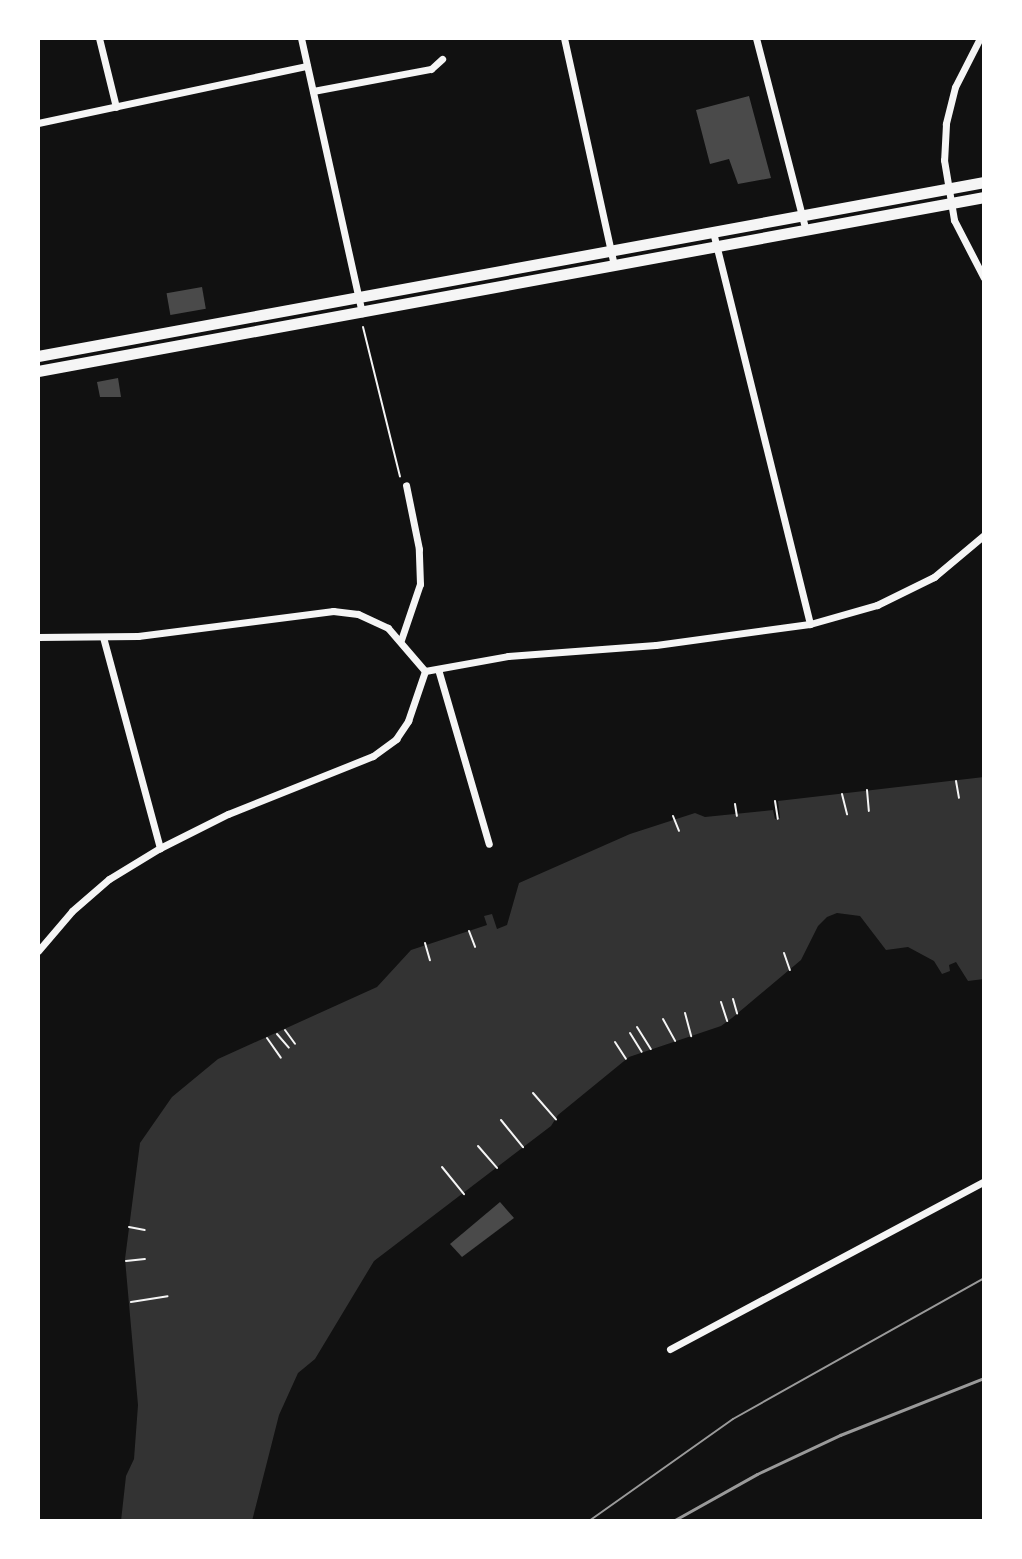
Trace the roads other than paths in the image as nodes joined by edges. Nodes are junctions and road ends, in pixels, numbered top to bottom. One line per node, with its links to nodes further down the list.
1 (99, 38): 9 (street)
2 (301, 38): 7 (street)
3 (564, 38): 19 (street)
4 (756, 38): 15 (street)
5 (980, 38): 12 (street)
6 (442, 59): 8 (street)
7 (307, 66): 8 (street); 9 (street)
8 (313, 91): 22 (street)
9 (116, 107): 10 (street)
10 (38, 123)
11 (984, 182): 12 (main road)
12 (947, 189): 14 (street); 15 (main road)
13 (984, 197): 14 (main road)
14 (950, 204): 16 (main road); 21 (street)
15 (802, 216): 16 (street); 17 (main road)
16 (806, 231): 18 (main road)
17 (713, 232): 18 (street); 19 (main road)
18 (717, 247): 20 (main road); 28 (street)
19 (611, 252): 20 (street); 22 (main road)
20 (614, 267): 23 (main road)
21 (984, 278)
22 (360, 299): 23 (street); 24 (main road)
23 (362, 313): 25 (main road)
24 (38, 356)
25 (38, 371)
26 (406, 485): 31 (street)
27 (984, 535): 28 (street)
28 (810, 624): 32 (street)
29 (38, 637): 30 (street)
30 (103, 637): 31 (street); 35 (street)
31 (401, 640): 33 (street)
32 (438, 669): 33 (street); 34 (street)
33 (425, 671): 35 (street)
34 (489, 844)
35 (160, 848): 36 (street)
36 (38, 951)
37 (984, 1181): 38 (street)
38 (670, 1349)

